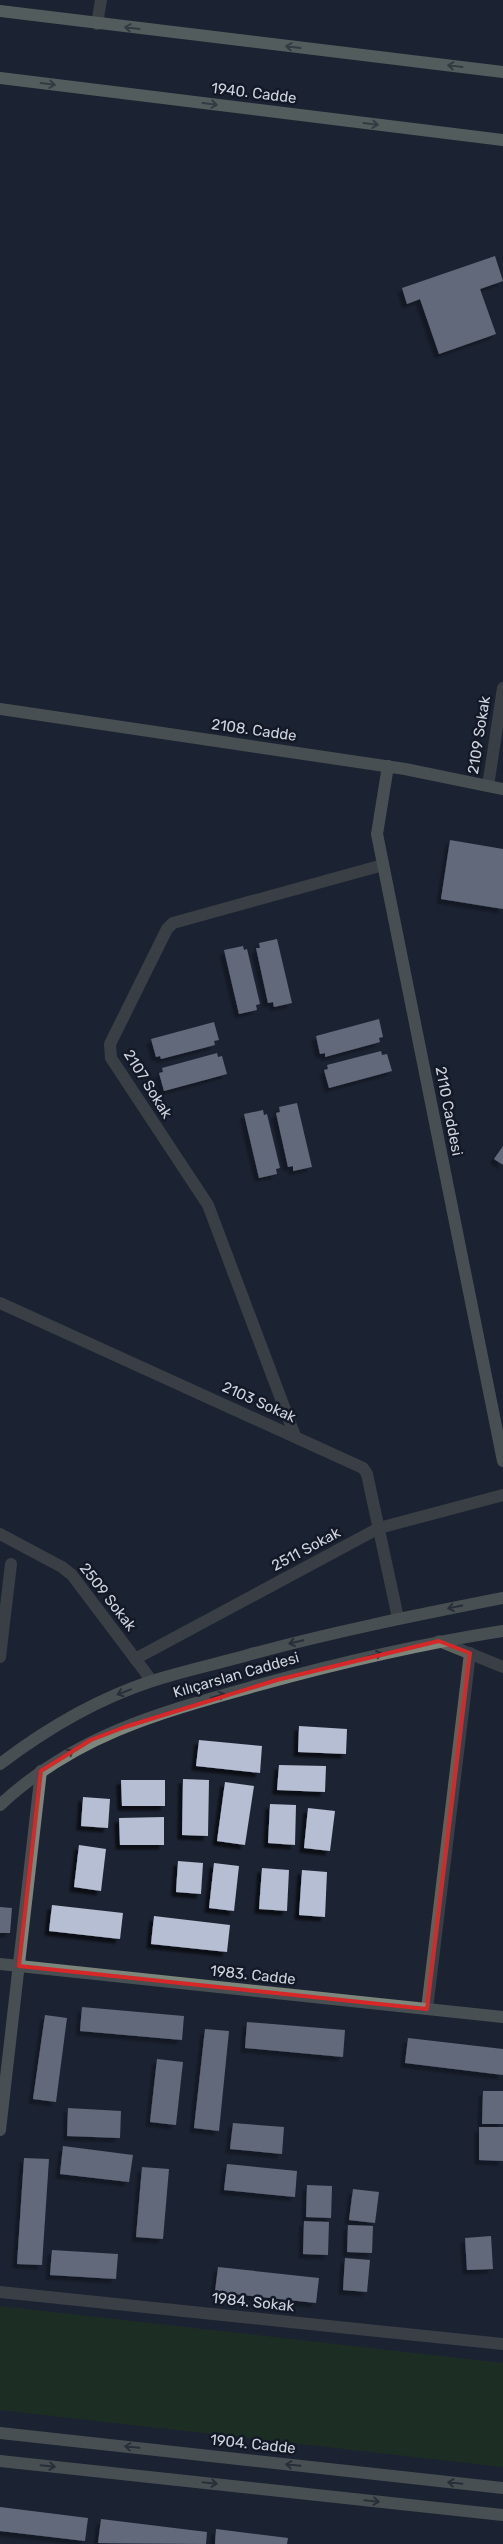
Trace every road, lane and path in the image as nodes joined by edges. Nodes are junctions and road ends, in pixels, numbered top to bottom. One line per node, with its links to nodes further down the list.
1 (100, 0): 3 (street)
2 (0, 11): 3 (main road)
3 (97, 24): 4 (main road, one-way to 3)
4 (503, 72)
5 (0, 78): 6 (main road, 1940. Cadde, one-way to 6)
6 (503, 140)
7 (503, 688): 10 (street, 2109 Sokak)
8 (0, 709): 9 (street, 2108. Cadde)
9 (388, 766): 10 (street, 2108. Cadde); 12 (street, 2110 Caddesi)
10 (488, 786): 11 (street, 2108. Cadde)
11 (503, 789)
12 (383, 864): 14 (street, 2107 Sokak); 15 (street, 2110 Caddesi)
13 (0, 1303): 14 (street, 2103 Sokak)
14 (295, 1436): 17 (street, 2103 Sokak)
15 (503, 1461)
16 (503, 1495): 17 (street, 2511 Sokak)
17 (379, 1528): 21 (street, 2103 Sokak); 26 (street, 2511 Sokak)
18 (0, 1534): 26 (street, 2509 Sokak)
19 (11, 1564): 25 (street)
20 (503, 1598): 21 (street, Kılıçarslan Caddesi, one-way to 21)
21 (398, 1618): 28 (street, Kılıçarslan Caddesi, one-way to 28)
22 (503, 1630): 23 (street, Kılıçarslan Caddesi)
23 (440, 1641): 24 (street); 30 (street, Kılıçarslan Caddesi, one-way to 23)
24 (470, 1653): 27 (street); 34 (street)
25 (0, 1657)
26 (135, 1659): 28 (street, 2509 Sokak)
27 (503, 1667)
28 (152, 1681): 29 (street, Kılıçarslan Caddesi, one-way to 29)
29 (0, 1764)
30 (41, 1771): 31 (street, Kılıçarslan Caddesi); 33 (street)
31 (0, 1804)
32 (0, 1964): 33 (street, 1983. Cadde)
33 (18, 1966): 34 (street, 1983. Cadde); 36 (street)
34 (428, 2009): 35 (street, 1983. Cadde)
35 (503, 2017)
36 (0, 2130)
37 (0, 2292): 38 (street, 1984. Sokak)
38 (503, 2344)
39 (0, 2433): 41 (street, 1904. Cadde, one-way to 39)
40 (0, 2461): 42 (street, one-way to 42)
41 (503, 2488)
42 (503, 2515)

